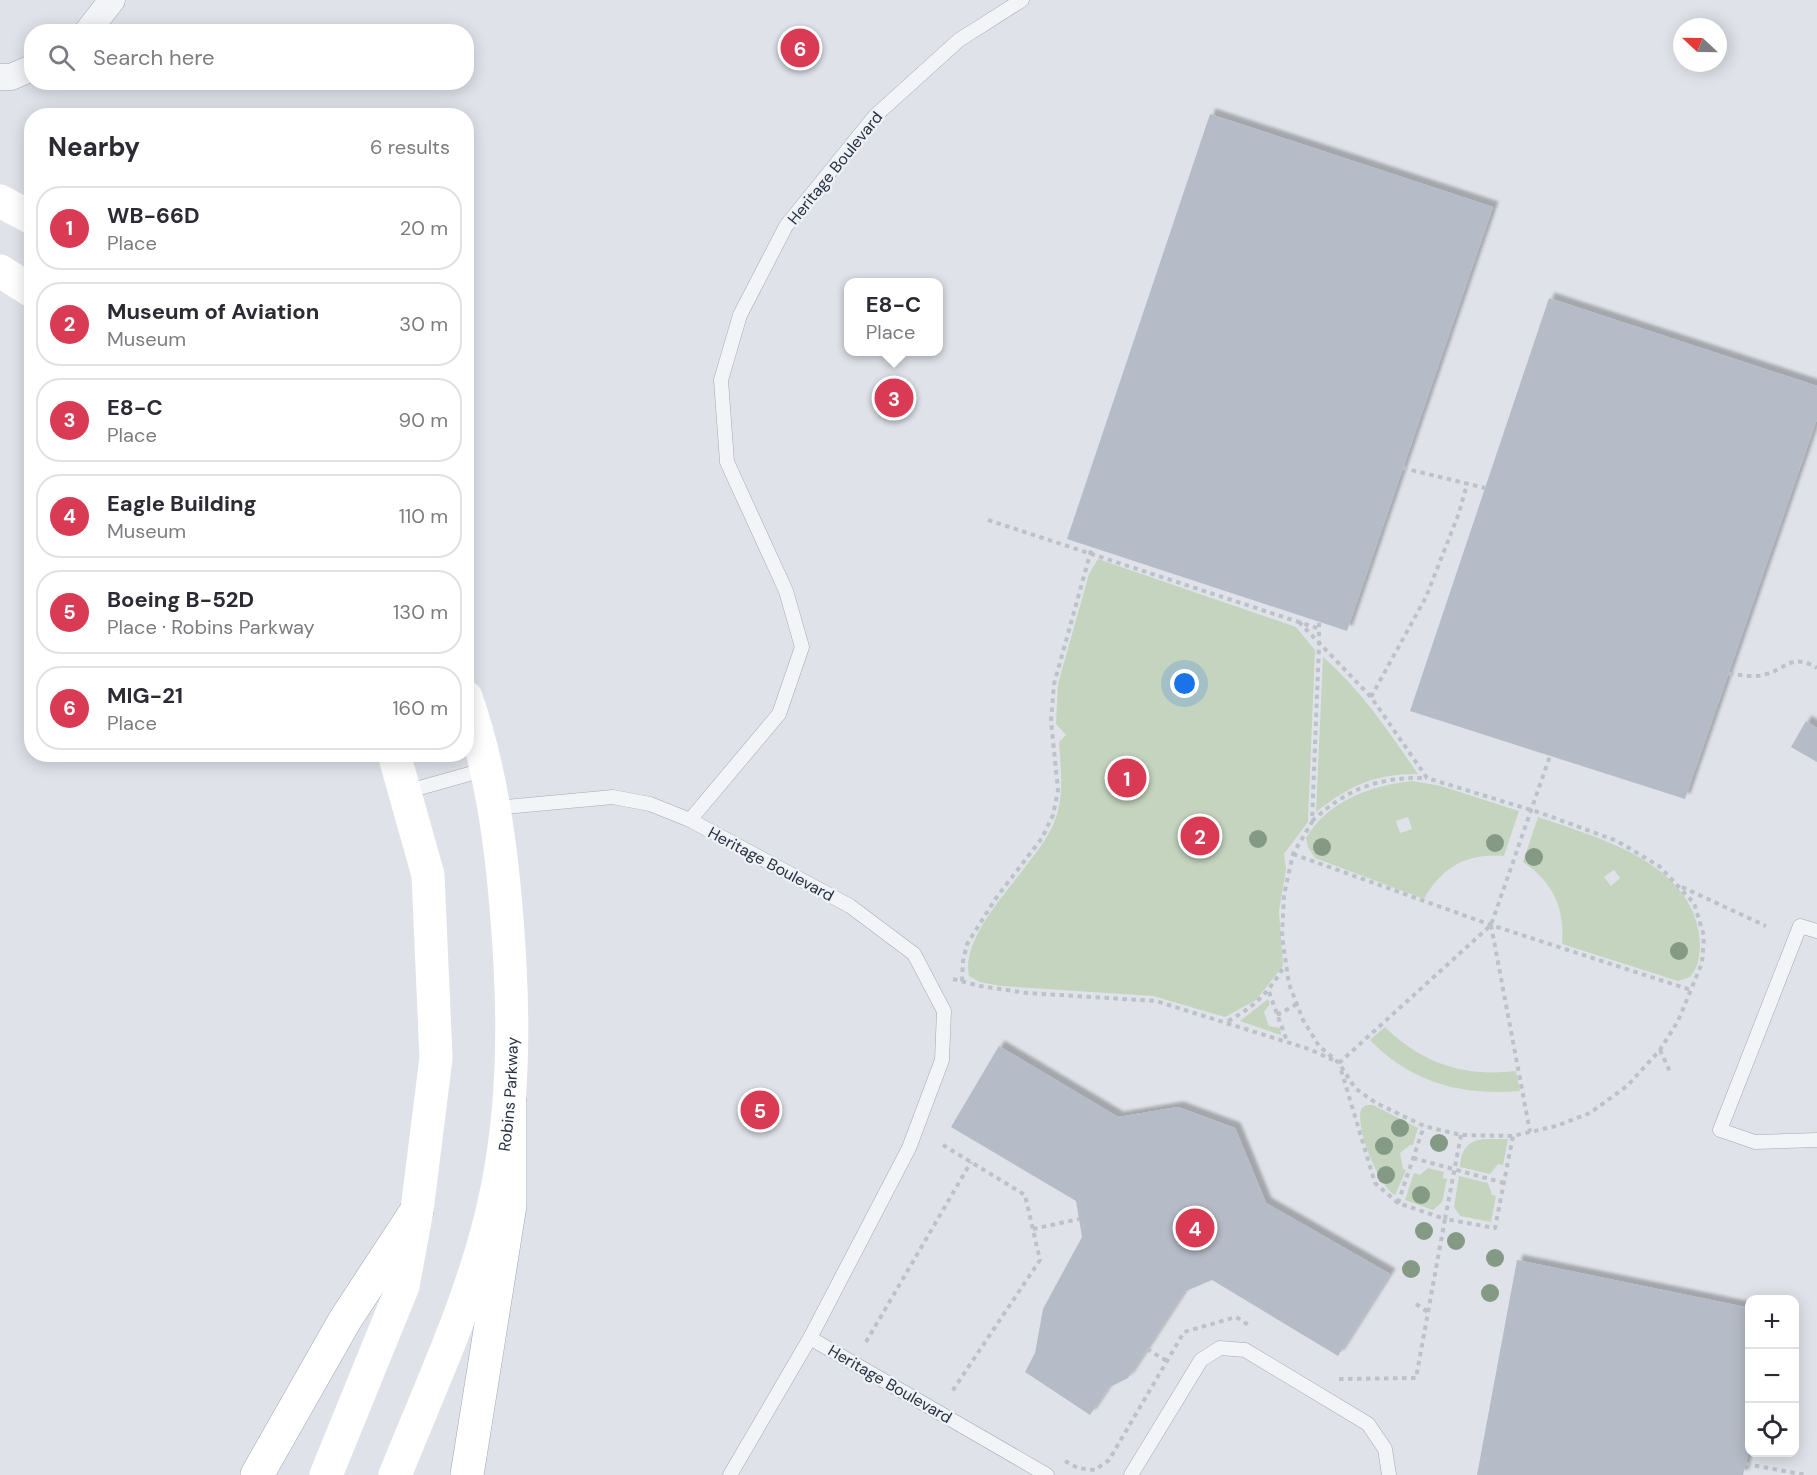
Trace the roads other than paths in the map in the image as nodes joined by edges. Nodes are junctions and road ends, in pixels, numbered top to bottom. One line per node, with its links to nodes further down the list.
1 (112, 0): 3 (street)
2 (1022, 0): 13 (lane, Heritage Boulevard)
3 (93, 24)
4 (24, 71): 5 (street)
5 (0, 77)
6 (0, 271): 7 (street)
7 (24, 286)
8 (474, 719): 10 (street, Robins Parkway)
9 (396, 762): 11 (street)
10 (487, 769): 11 (lane); 12 (street, Robins Parkway)
11 (405, 793): 17 (street)
12 (495, 808): 13 (lane); 15 (street, Robins Parkway)
13 (690, 820): 18 (lane, Heritage Boulevard)
14 (1817, 930): 16 (lane)
15 (510, 1103): 21 (street, Robins Parkway); 22 (street)
16 (1812, 1140)
17 (417, 1210): 19 (street); 20 (street)
18 (810, 1338): 23 (lane); 24 (lane, Heritage Boulevard)
19 (257, 1475)
20 (326, 1475)
21 (395, 1475)
22 (468, 1475)
23 (730, 1475)
24 (1047, 1475)
25 (1131, 1475): 26 (lane)
26 (1389, 1475)

